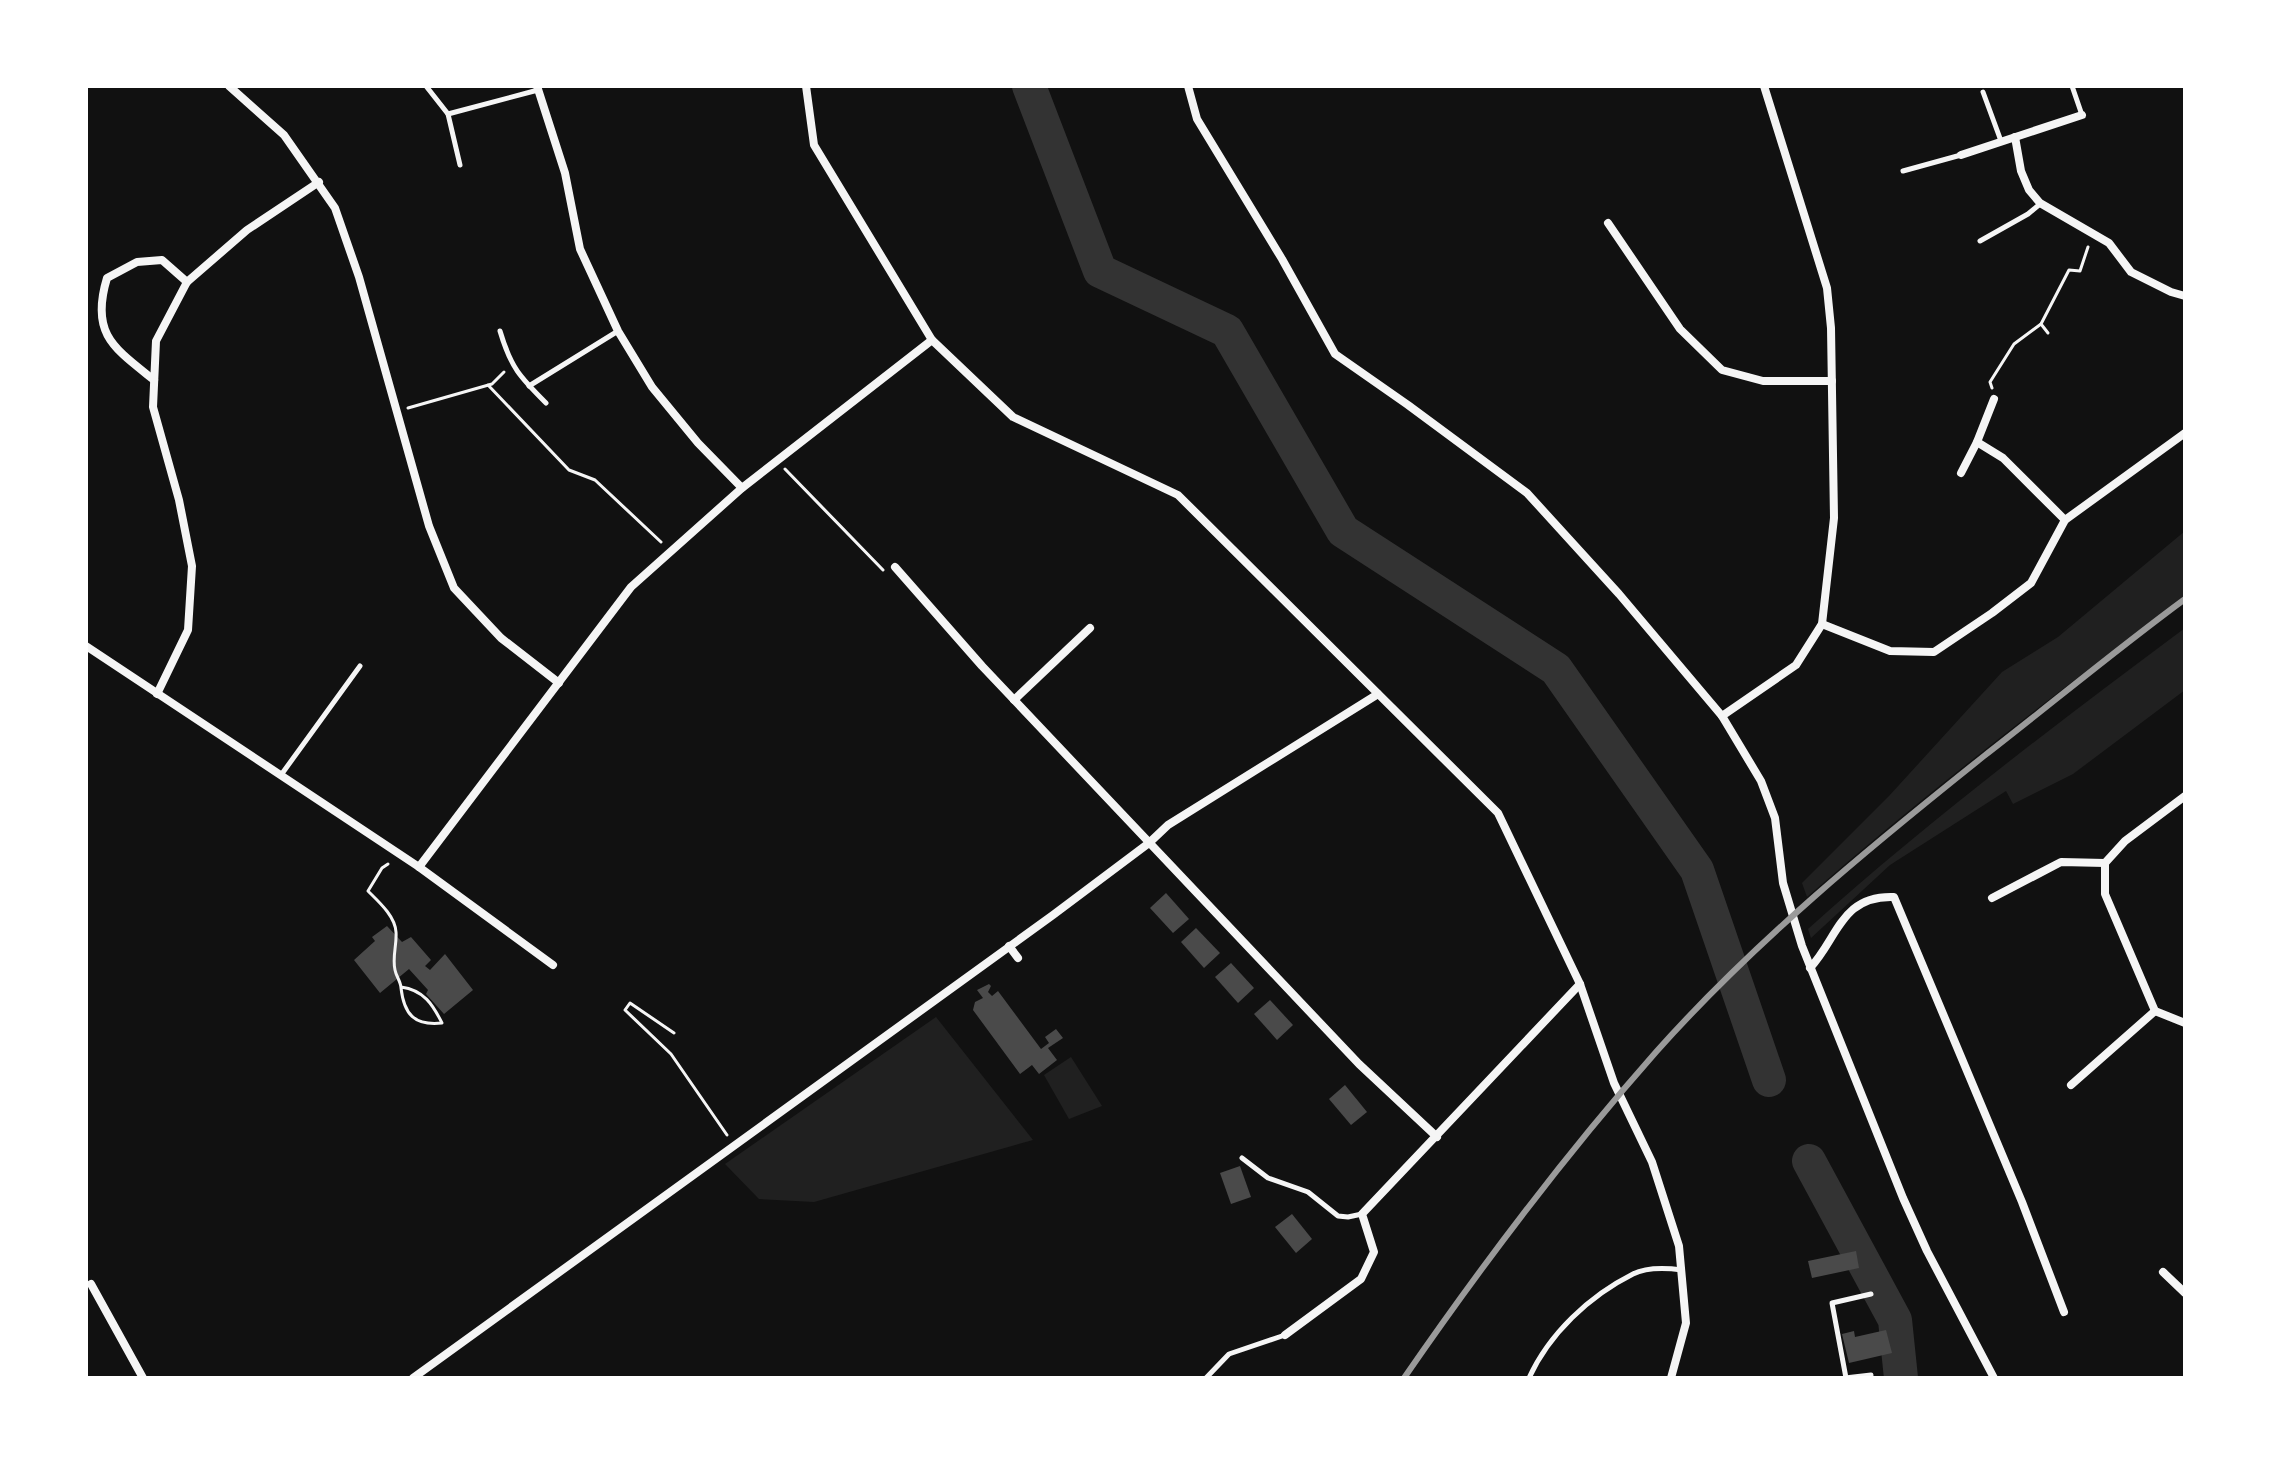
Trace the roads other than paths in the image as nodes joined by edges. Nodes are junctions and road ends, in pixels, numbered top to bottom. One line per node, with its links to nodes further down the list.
1 (229, 86): 16 (street)
2 (426, 86): 9 (lane)
3 (806, 86): 24 (street)
4 (1188, 86): 44 (street)
5 (1764, 86): 26 (street)
6 (2072, 86): 10 (lane)
7 (538, 88): 9 (lane); 23 (street)
8 (1983, 92): 12 (lane)
9 (448, 114): 14 (lane)
10 (2082, 115): 11 (street)
11 (2015, 137): 12 (street); 17 (street)
12 (2001, 142): 13 (street)
13 (1961, 155): 15 (lane)
14 (460, 165)
15 (1903, 171)
16 (319, 182): 20 (street); 40 (street)
17 (2040, 203): 19 (lane); 21 (street)
18 (1608, 223): 26 (street)
19 (1980, 241)
20 (187, 282): 25 (street); 25 (street)
21 (2185, 296)
22 (500, 331): 27 (lane)
23 (618, 331): 27 (lane); 33 (street)
24 (932, 340): 33 (street); 42 (street)
25 (154, 380): 41 (street)
26 (1832, 381): 36 (street)
27 (529, 386): 29 (lane)
28 (1994, 399): 31 (street)
29 (546, 403)
30 (2185, 433): 34 (street)
31 (1977, 442): 32 (street); 34 (street)
32 (1961, 473)
33 (742, 488): 40 (street)
34 (2065, 520): 36 (street)
35 (895, 567): 43 (street)
36 (1822, 624): 44 (street)
37 (1090, 628): 43 (street)
38 (86, 646): 41 (street)
39 (360, 666): 45 (lane)
40 (559, 683): 49 (street)
41 (157, 694): 45 (street)
42 (1378, 694): 47 (street); 55 (street)
43 (1014, 700): 47 (street)
44 (1722, 716): 54 (street)
45 (280, 776): 49 (street)
46 (2185, 796): 48 (street)
47 (1149, 843): 51 (street); 59 (street)
48 (2105, 863): 50 (street); 56 (street)
49 (419, 867): 53 (street)
50 (1992, 898)
51 (1009, 946): 52 (street); 71 (street)
52 (1018, 958)
53 (553, 965)
54 (1810, 968): 67 (street); 76 (street)
55 (1580, 984): 59 (street); 62 (street)
56 (2155, 1011): 57 (street); 58 (street)
57 (2185, 1023)
58 (2071, 1085)
59 (1437, 1137): 61 (street)
60 (1242, 1158): 61 (lane)
61 (1362, 1214): 68 (street)
62 (1683, 1270): 73 (lane); 74 (street)
63 (2163, 1272): 65 (street)
64 (91, 1284): 70 (street)
65 (2185, 1293)
66 (1871, 1294): 75 (lane)
67 (2064, 1312)
68 (1285, 1335): 72 (lane)
69 (1871, 1375): 75 (lane)
70 (143, 1378)
71 (413, 1378)
72 (1206, 1378)
73 (1529, 1378)
74 (1671, 1378)
75 (1846, 1378)
76 (1994, 1378)

